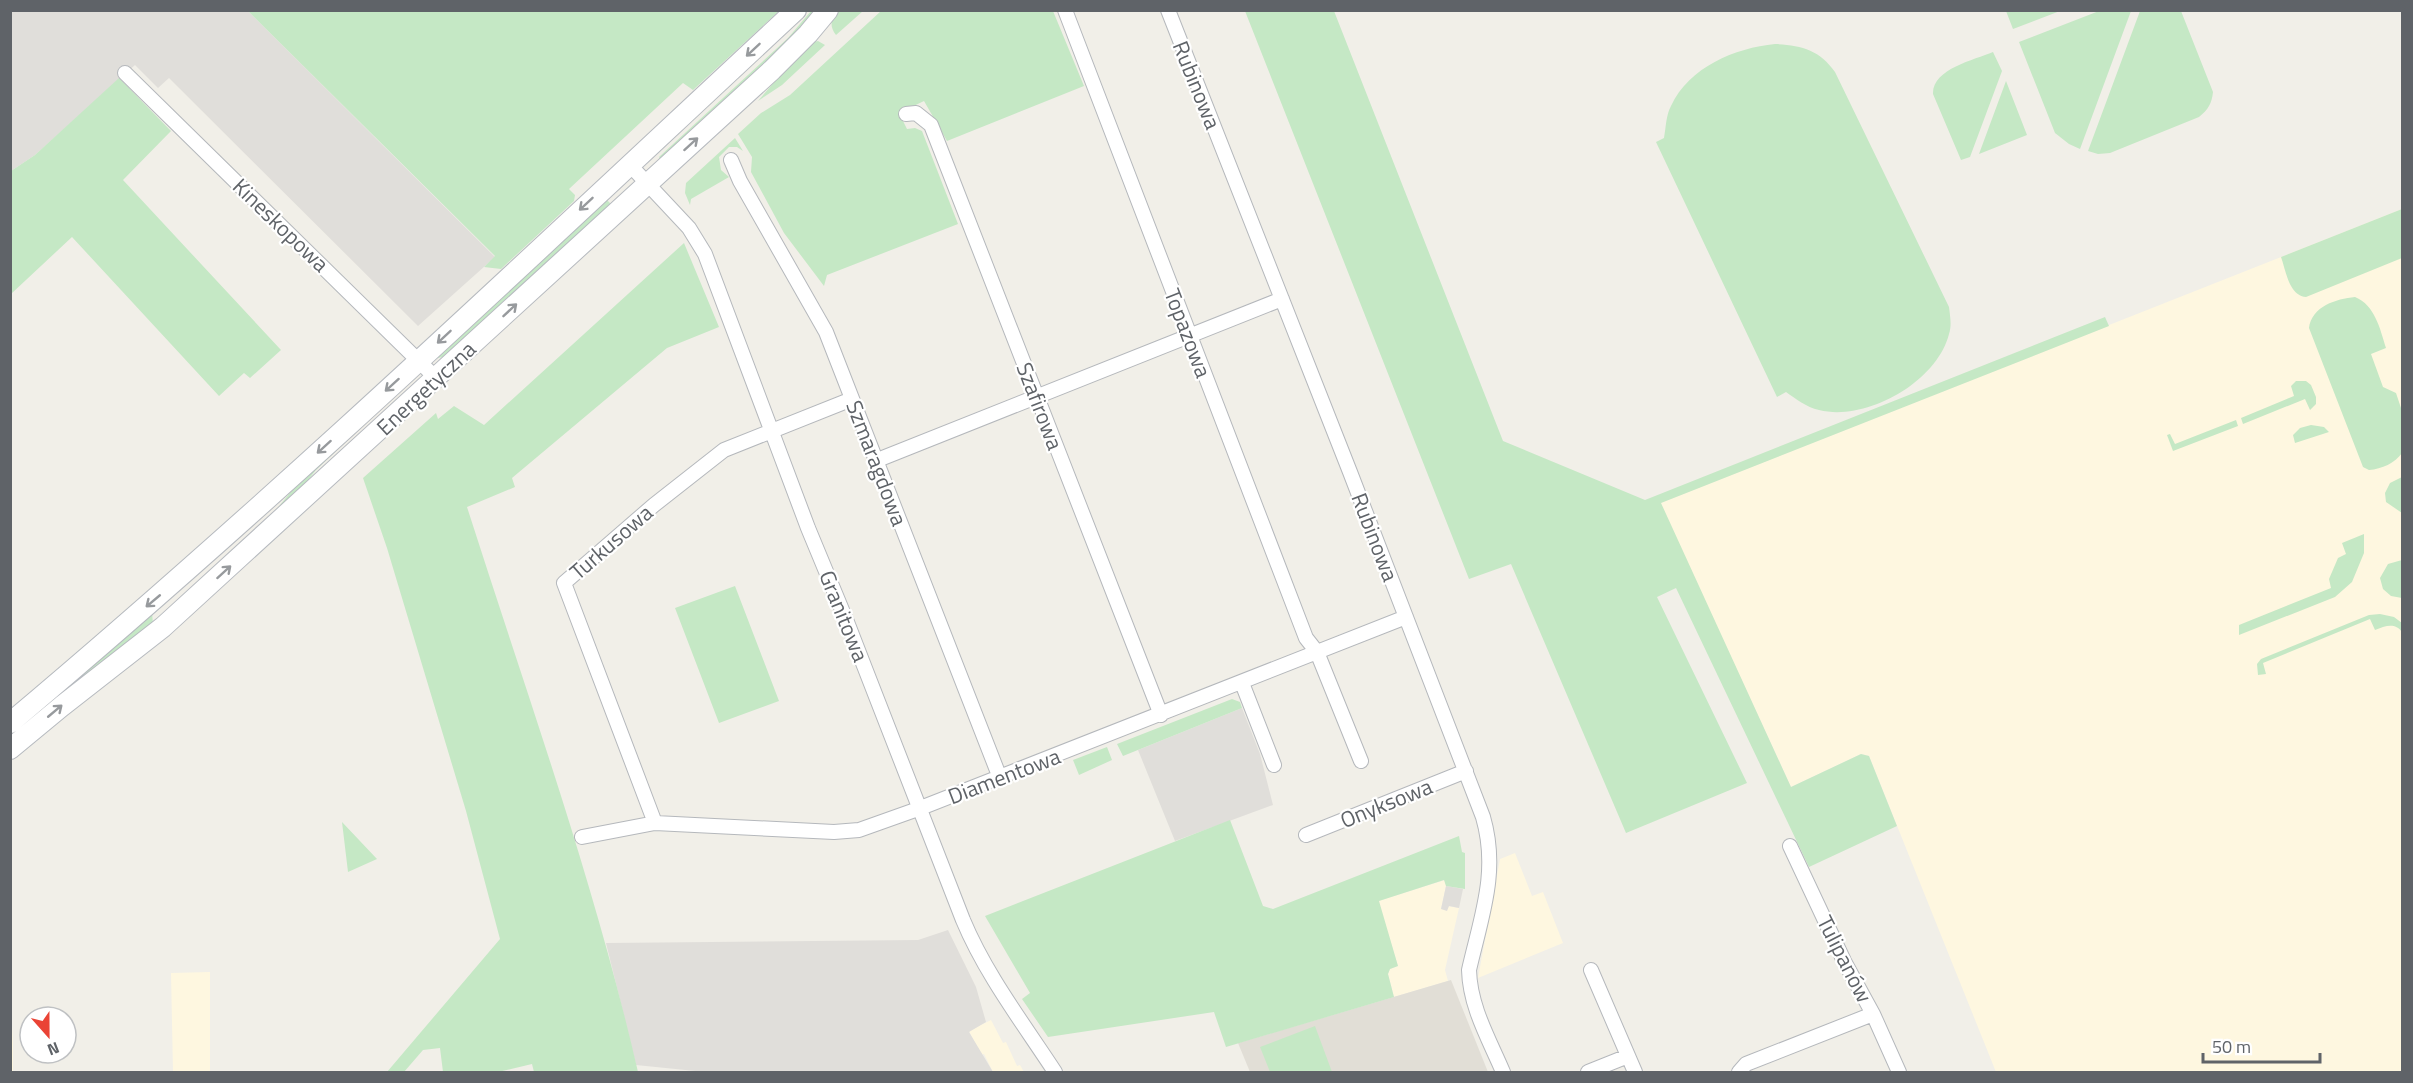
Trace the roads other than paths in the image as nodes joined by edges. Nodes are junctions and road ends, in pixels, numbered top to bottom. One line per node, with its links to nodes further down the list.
1 (796, 10): 8 (street, Energetyczna, one-way to 8)
2 (828, 10): 9 (street, Energetyczna, one-way to 2)
3 (1065, 10): 11 (street, Topazowa)
4 (1168, 10): 10 (street, Rubinowa)
5 (125, 73): 12 (street, Kineskopowa)
6 (906, 114): 14 (street, Szafirowa)
7 (731, 160): 15 (street, Szmaragdowa)
8 (629, 165): 9 (street, Granitowa); 12 (street, Energetyczna, one-way to 12)
9 (648, 184): 13 (street, Energetyczna, one-way to 9); 16 (street, Granitowa)
10 (1282, 298): 11 (street); 18 (street, Rubinowa)
11 (1189, 336): 14 (street); 19 (street, Topazowa)
12 (419, 360): 13 (street, Kineskopowa); 22 (street, Energetyczna, one-way to 22)
13 (436, 378): 23 (street, Energetyczna, one-way to 13)
14 (1037, 398): 17 (street); 21 (street, Szafirowa)
15 (852, 399): 16 (street, Turkusowa); 17 (street, Szmaragdowa)
16 (772, 431): 28 (street, Granitowa); 29 (street, Turkusowa)
17 (875, 461): 27 (street, Szmaragdowa)
18 (1406, 617): 19 (street, Diamentowa); 26 (street, Rubinowa)
19 (1317, 652): 20 (street, Diamentowa); 24 (street, Topazowa)
20 (1242, 683): 21 (street, Diamentowa); 25 (street)
21 (1161, 715): 27 (street, Diamentowa)
22 (10, 723)
23 (10, 749)
24 (1360, 761)
25 (1274, 765)
26 (1466, 771): 30 (street, Onyksowa); 37 (street, Rubinowa)
27 (1000, 778): 28 (street, Diamentowa)
28 (918, 809): 29 (street, Diamentowa); 36 (street, Granitowa)
29 (655, 823): 31 (street, Diamentowa)
30 (1306, 835)
31 (582, 837)
32 (1790, 846): 34 (street, Tulipanów)
33 (1591, 970): 35 (street)
34 (1873, 1014): 40 (street); 41 (street, Tulipanów)
35 (1628, 1056): 38 (street); 39 (street)
36 (1055, 1072)
37 (1503, 1072)
38 (1588, 1072)
39 (1635, 1072)
40 (1739, 1072)
41 (1899, 1072)

